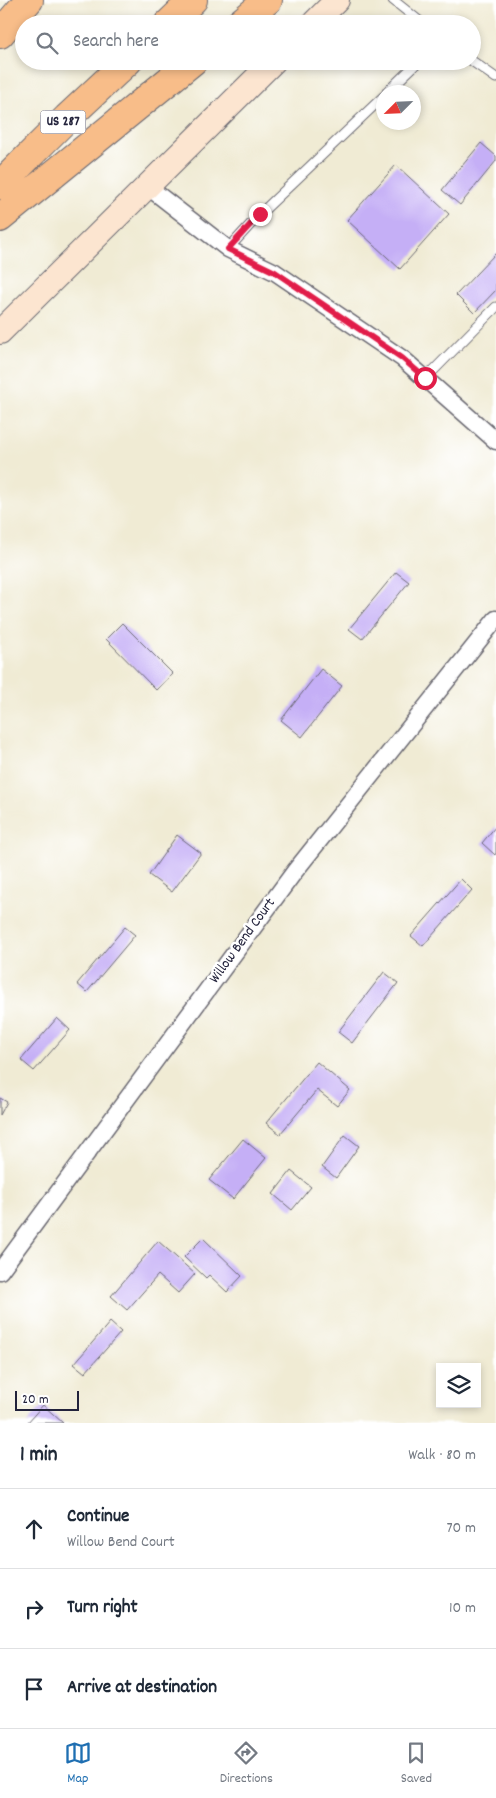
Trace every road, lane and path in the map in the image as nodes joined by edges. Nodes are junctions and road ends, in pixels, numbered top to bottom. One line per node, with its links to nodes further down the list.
1 (29, 0): 7 (highway)
2 (51, 0): 8 (highway)
3 (193, 0): 9 (highway)
4 (268, 0): 10 (highway)
5 (337, 0): 11 (main road)
6 (393, 0): 12 (lane)
7 (16, 15)
8 (36, 15)
9 (177, 15)
10 (250, 15)
11 (322, 15)
12 (412, 15)
13 (15, 16): 14 (highway)
14 (0, 34)
15 (15, 36): 16 (highway)
16 (0, 51)
17 (481, 67): 22 (lane)
18 (118, 70): 25 (highway, US 287)
19 (182, 70): 27 (highway)
20 (265, 70): 26 (main road)
21 (410, 70): 23 (lane)
22 (496, 78)
23 (394, 85)
24 (376, 104): 28 (lane)
25 (0, 185)
26 (147, 186): 28 (street); 30 (main road)
27 (0, 218)
28 (228, 249): 31 (street)
29 (496, 307): 31 (lane)
30 (0, 332)
31 (425, 378): 32 (street)
32 (496, 441)
33 (496, 619): 34 (street, Willow Bend Court)
34 (0, 1271)

